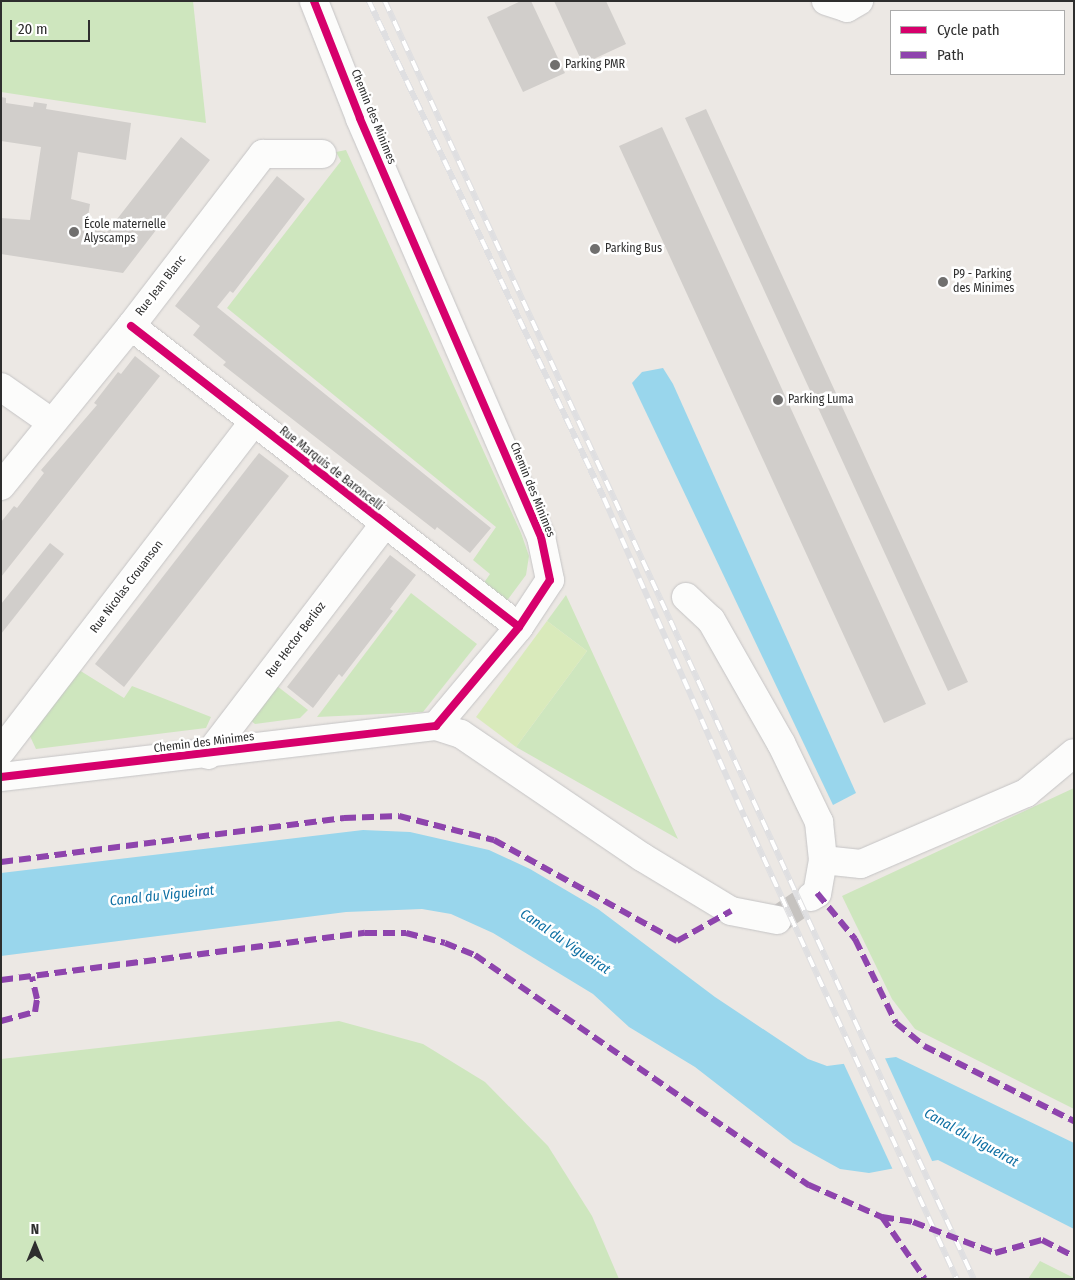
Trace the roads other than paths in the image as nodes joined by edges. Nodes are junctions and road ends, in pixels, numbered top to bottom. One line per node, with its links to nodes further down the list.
1 (314, 1): 12 (street, Chemin des Minimes)
2 (826, 1): 3 (street)
3 (859, 1)
4 (322, 154): 5 (street, Rue Jean Blanc)
5 (131, 326): 7 (street, Rue Jean Blanc); 8 (street, Rue Marquis de Baroncelli)
6 (1, 388): 7 (street)
7 (52, 422): 9 (street, Rue Jean Blanc)
8 (253, 422): 10 (street, Rue Marquis de Baroncelli); 14 (street, Rue Nicolas Crouanson)
9 (1, 486)
10 (384, 525): 12 (street, Rue Marquis de Baroncelli); 16 (street, Rue Hector Berlioz)
11 (686, 597): 18 (street)
12 (519, 627): 13 (street, Chemin des Minimes)
13 (436, 726): 16 (street, Chemin des Minimes); 20 (street)
14 (1, 751)
15 (1074, 752): 18 (street)
16 (208, 755): 17 (street, Chemin des Minimes)
17 (1, 777)
18 (823, 860): 19 (street)
19 (811, 897)
20 (777, 920)

